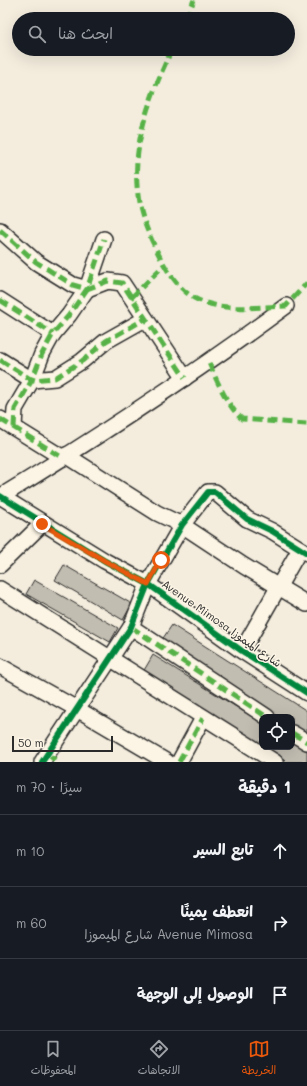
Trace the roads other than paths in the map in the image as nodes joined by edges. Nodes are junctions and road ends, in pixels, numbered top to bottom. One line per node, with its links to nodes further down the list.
1 (0, 230): 3 (street)
2 (104, 239): 3 (street)
3 (87, 289): 6 (street); 7 (street)
4 (1, 303): 7 (street)
5 (286, 306): 9 (street)
6 (145, 319): 9 (street); 10 (street)
7 (53, 334): 10 (street)
8 (0, 360): 10 (street)
9 (185, 378): 13 (street)
10 (32, 380): 12 (street)
11 (0, 419): 12 (street)
12 (14, 427): 13 (street)
13 (65, 457): 14 (street); 16 (street)
14 (0, 497): 15 (street, Avenue Mimosa شارع الميموزا)
15 (42, 524): 18 (street); 19 (street, Avenue Mimosa شارع الميموزا)
16 (182, 525): 17 (street); 19 (street); 20 (street)
17 (303, 551): 20 (street)
18 (0, 565)
19 (148, 584): 23 (street); 24 (street, Avenue Mimosa شارع الميموزا)
20 (280, 587): 22 (street); 24 (street)
21 (0, 588): 25 (street)
22 (307, 604)
23 (131, 627): 25 (street); 29 (street)
24 (242, 651): 27 (street, Avenue Mimosa شارع الميموزا)
25 (110, 657): 28 (street); 30 (street)
26 (0, 666): 28 (street)
27 (307, 693)
28 (78, 708): 33 (street); 34 (street)
29 (262, 714)
30 (203, 718): 35 (street); 36 (street)
31 (295, 735): 32 (street)
32 (307, 742)
33 (49, 759)
34 (167, 762)
35 (179, 762)
36 (275, 762)

